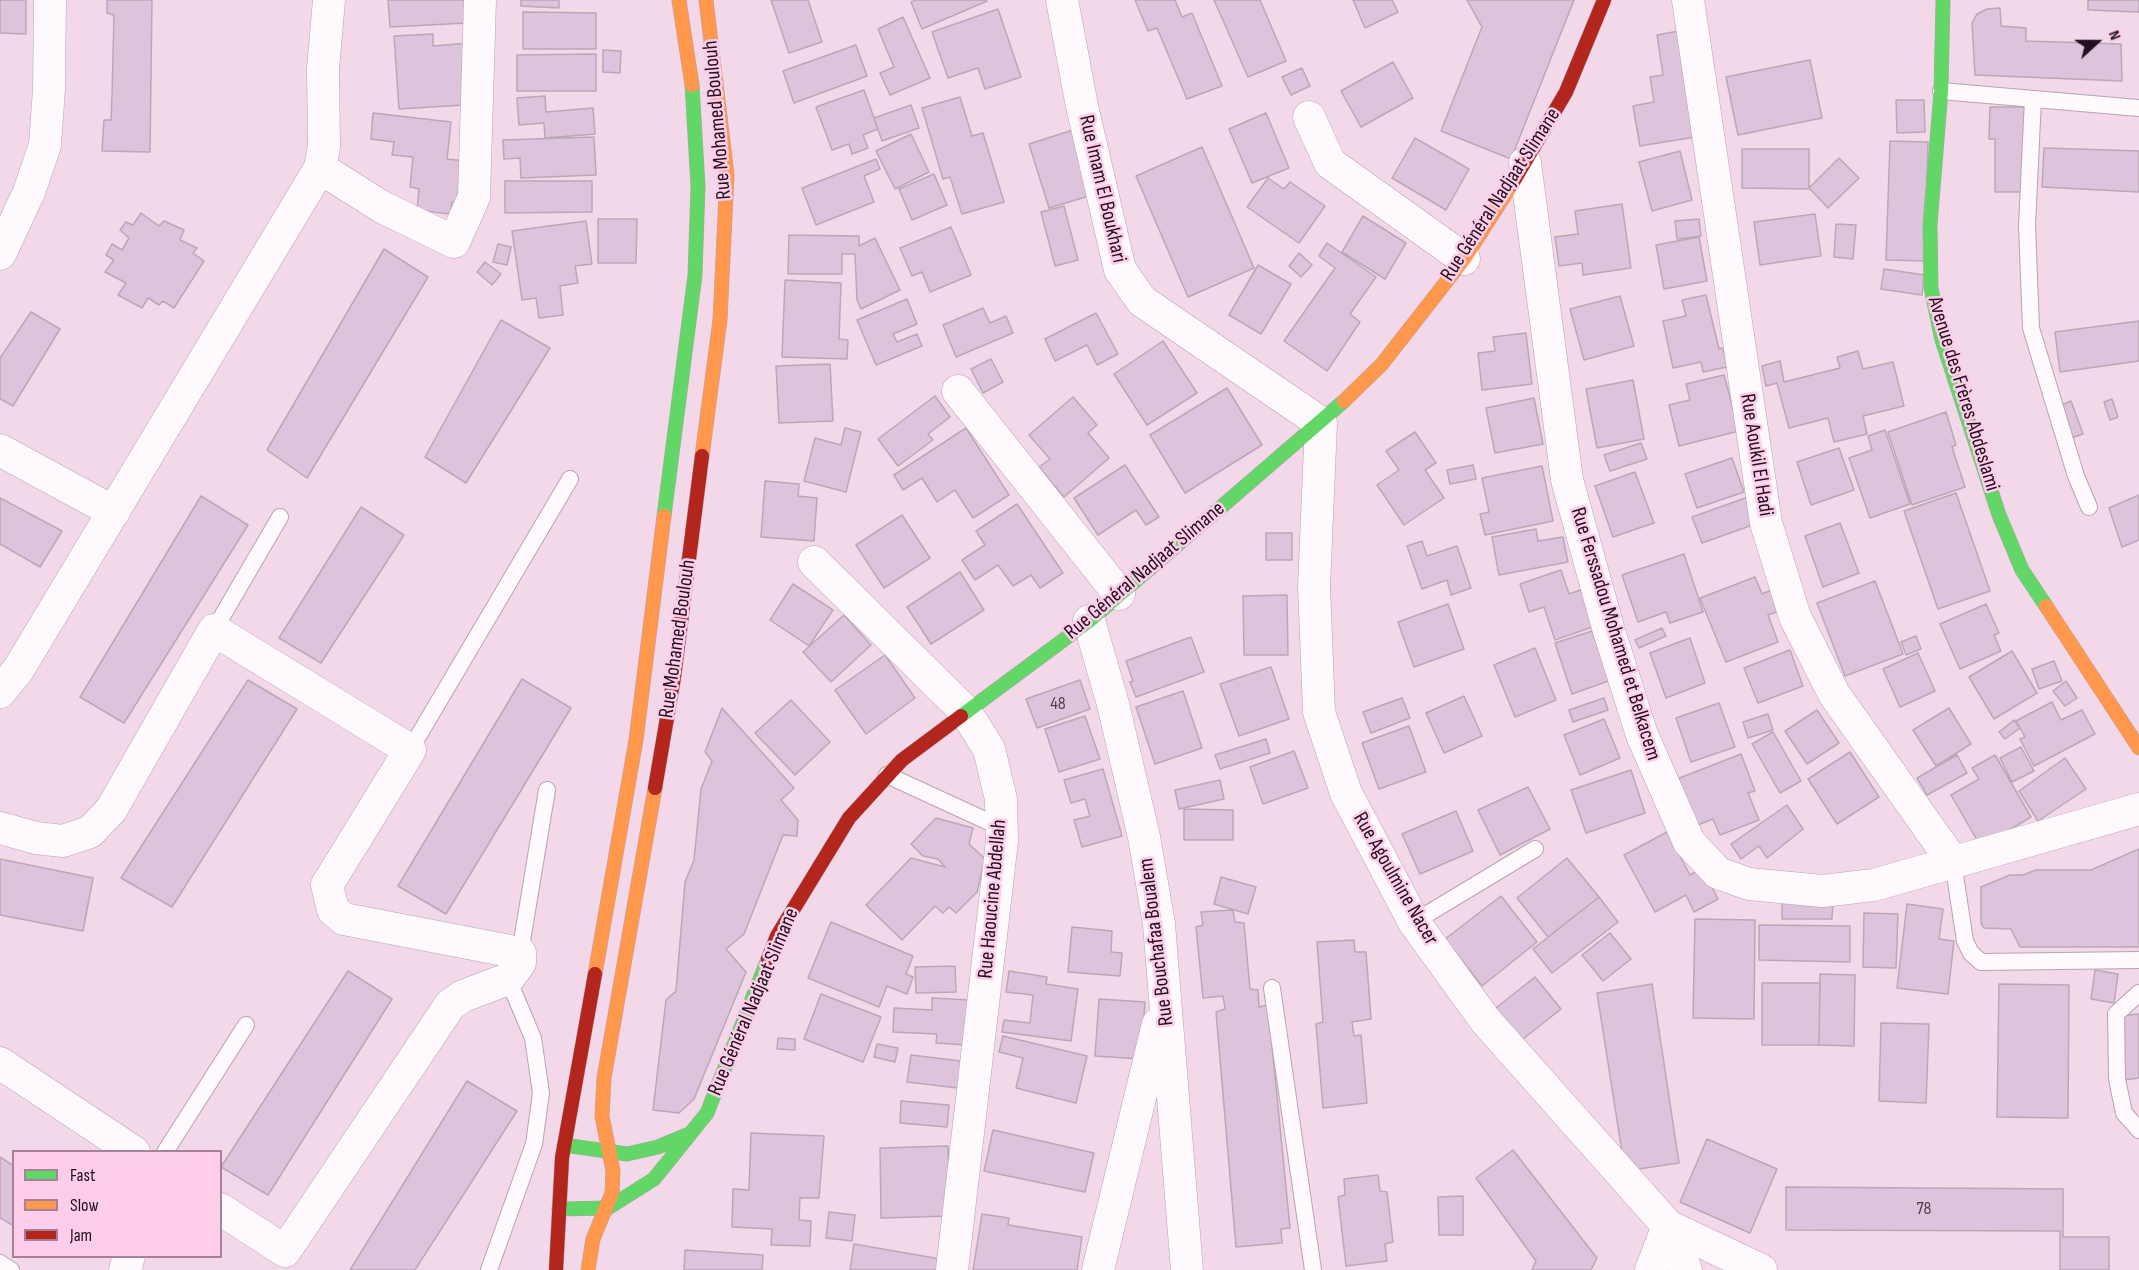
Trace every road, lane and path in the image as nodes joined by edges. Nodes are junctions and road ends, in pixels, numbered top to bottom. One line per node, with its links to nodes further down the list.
1 (50, 0): 16 (street)
2 (329, 0): 15 (street)
3 (480, 0): 15 (street)
4 (679, 0): 50 (main road)
5 (706, 0): 53 (main road, Rue Mohamed Boulouh)
6 (1062, 0): 19 (street, Rue Imam El Boukhari)
7 (1604, 0): 14 (main road, Rue Général Nadjaat Slimane)
8 (1688, 0): 39 (street, Rue Aoukil El Hadi)
9 (1943, 0): 10 (main road, Avenue des Frères Abdeslami)
10 (1941, 91): 11 (lane); 31 (main road, Avenue des Frères Abdeslami)
11 (2033, 99): 12 (lane); 22 (lane)
12 (2139, 108)
13 (1309, 117): 17 (street)
14 (1525, 163): 17 (main road, Rue Général Nadjaat Slimane); 39 (street, Rue Ferssadou Mohamed et Belkacem)
15 (320, 168): 23 (street)
16 (0, 254)
17 (1464, 259): 19 (main road, Rue Général Nadjaat Slimane)
18 (958, 391): 26 (street)
19 (1321, 423): 26 (main road, Rue Général Nadjaat Slimane); 40 (street, Rue Agoulmine Nacer)
20 (0, 450): 23 (street)
21 (570, 479): 32 (lane)
22 (2089, 507)
23 (114, 512): 29 (street)
24 (280, 517): 28 (lane)
25 (814, 561): 30 (street, Rue Haoucine Abdellah)
26 (1119, 594): 27 (main road, Rue Général Nadjaat Slimane)
27 (1089, 621): 30 (main road, Rue Général Nadjaat Slimane); 45 (street, Rue Bouchafaa Boualem)
28 (214, 630): 32 (street); 36 (street)
29 (0, 692)
30 (965, 711): 33 (main road, Rue Général Nadjaat Slimane); 37 (street, Rue Haoucine Abdellah)
31 (2139, 748)
32 (410, 750): 42 (street)
33 (887, 775): 37 (lane); 49 (main road, Rue Général Nadjaat Slimane)
34 (547, 790): 42 (lane)
35 (2139, 809): 39 (street, Rue Ferssadou Mohamed et Belkacem)
36 (0, 828)
37 (1002, 828): 63 (street, Rue Haoucine Abdellah)
38 (1535, 849): 40 (lane)
39 (1953, 862): 41 (lane)
40 (1414, 922): 57 (street, Rue Agoulmine Nacer)
41 (2139, 960)
42 (514, 966): 56 (street); 60 (lane)
43 (1272, 988): 66 (lane)
44 (2139, 993): 48 (lane)
45 (1165, 997): 64 (street); 65 (street, Rue Bouchafaa Boualem)
46 (246, 1025): 52 (lane)
47 (0, 1063): 51 (street)
48 (2139, 1130)
49 (689, 1134): 53 (main road, Rue Général Nadjaat Slimane); 54 (main road, Rue Général Nadjaat Slimane)
50 (564, 1144): 53 (main road, Rue Général Nadjaat Slimane); 55 (main road)
51 (131, 1150)
52 (166, 1150)
53 (607, 1151): 54 (main road, Rue Mohamed Boulouh)
54 (608, 1208): 55 (main road); 62 (main road, Rue Mohamed Boulouh)
55 (559, 1209): 61 (main road)
56 (222, 1210)
57 (1668, 1226): 67 (street); 68 (street); 69 (street, Rue Agoulmine Nacer)
58 (0, 1263): 59 (lane)
59 (11, 1270)
60 (489, 1270)
61 (556, 1270)
62 (588, 1270)
63 (952, 1270)
64 (1098, 1270)
65 (1187, 1270)
66 (1313, 1270)
67 (1652, 1270)
68 (1686, 1270)
69 (1761, 1270)

